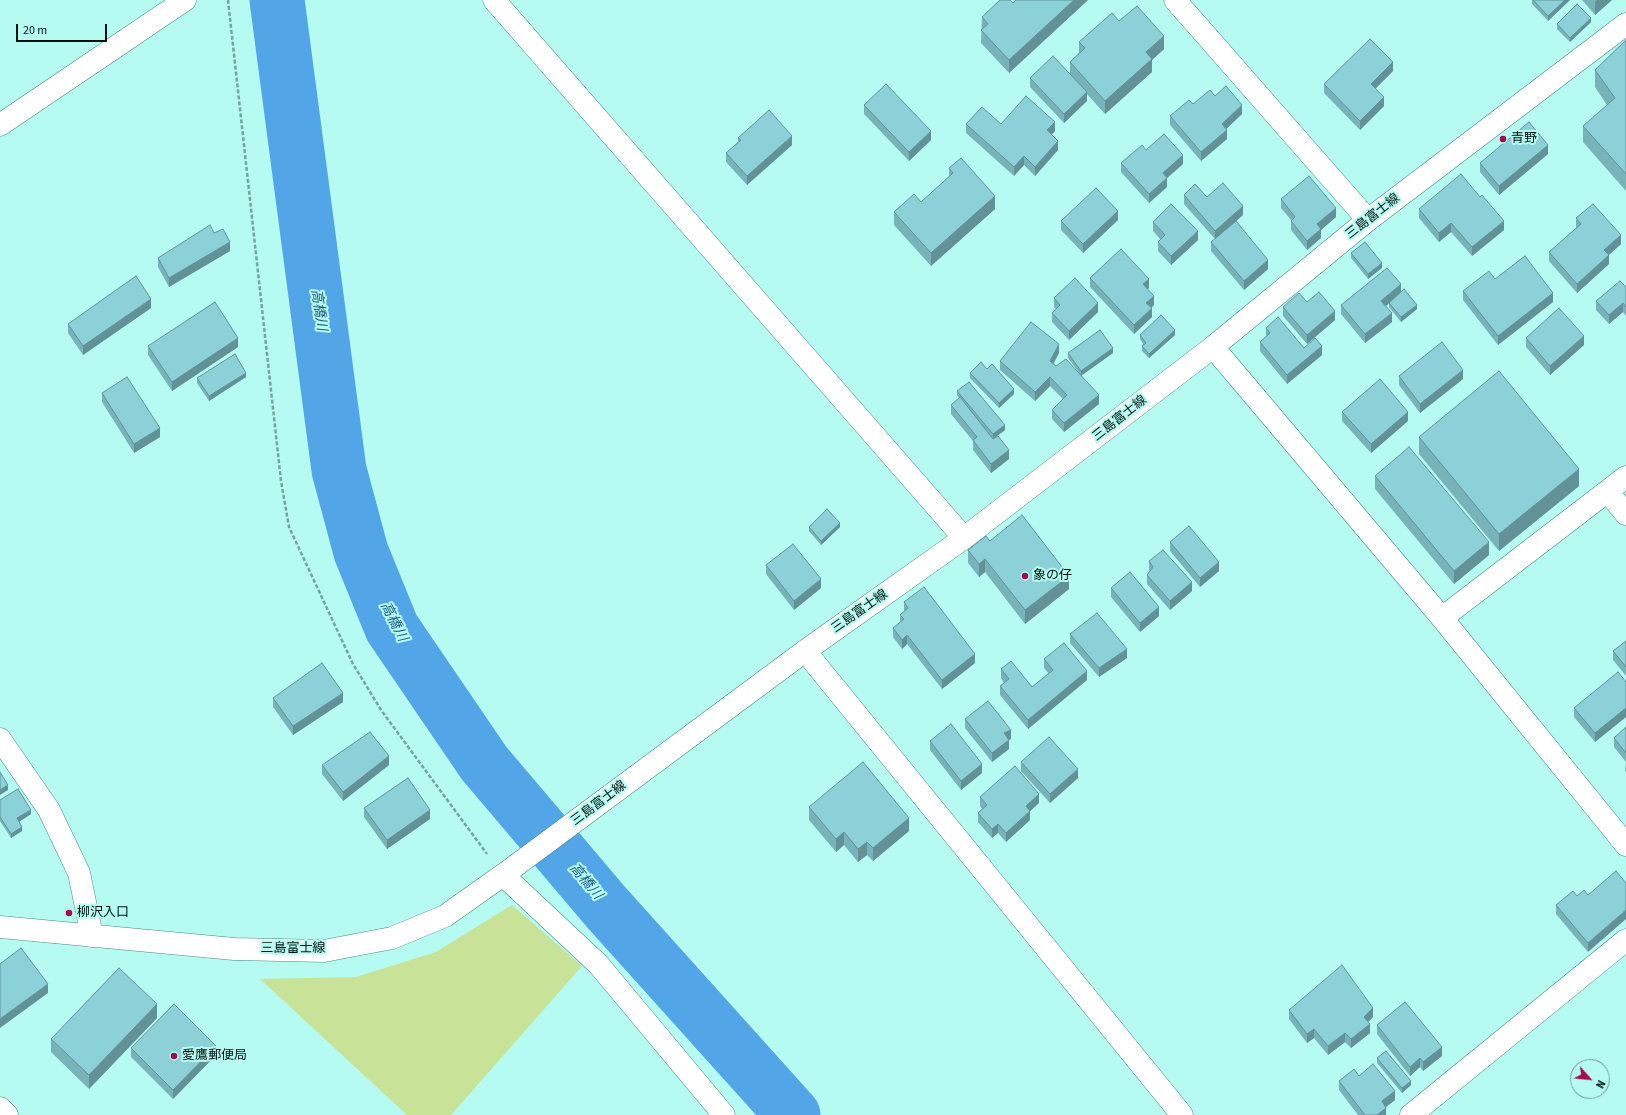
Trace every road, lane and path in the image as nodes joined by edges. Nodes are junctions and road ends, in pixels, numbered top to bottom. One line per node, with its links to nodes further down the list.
1 (185, 0): 6 (street)
2 (228, 0): 17 (path)
3 (494, 0): 12 (street)
4 (1175, 0): 7 (street)
5 (1626, 24): 7 (street, 三島富士線)
6 (0, 125)
7 (1368, 220): 8 (street, 三島富士線)
8 (1213, 347): 12 (street, 三島富士線); 13 (street)
9 (1626, 477): 10 (street)
10 (1608, 492): 11 (street); 13 (street)
11 (1626, 514)
12 (964, 538): 14 (street, 三島富士線)
13 (1442, 618): 16 (street)
14 (805, 651): 17 (street, 三島富士線); 24 (street)
15 (0, 739): 19 (street)
16 (1626, 845)
17 (505, 874): 19 (street, 三島富士線); 23 (street)
18 (0, 928): 19 (street, 三島富士線)
19 (92, 936)
20 (1623, 949): 25 (street)
21 (0, 1108): 22 (street)
22 (7, 1115)
23 (724, 1115)
24 (1182, 1115)
25 (1411, 1115)

